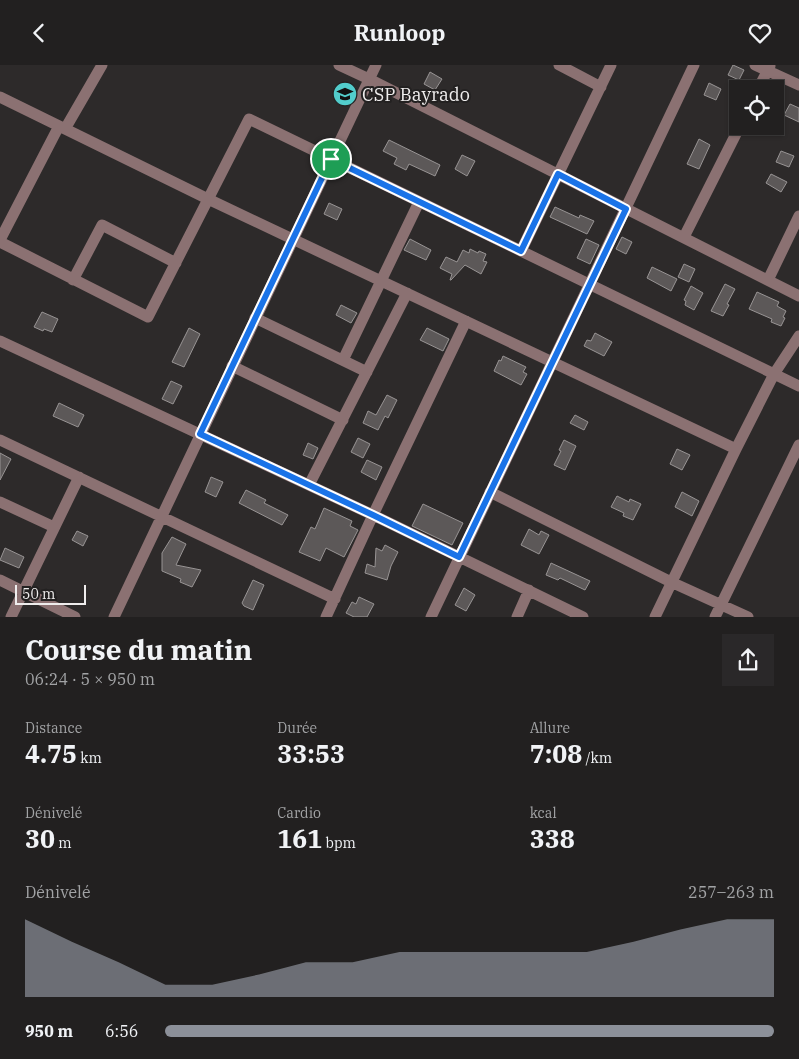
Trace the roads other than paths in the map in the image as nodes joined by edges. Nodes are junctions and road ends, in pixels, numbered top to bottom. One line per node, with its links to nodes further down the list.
1 (102, 65): 14 (street)
2 (339, 65): 9 (street)
3 (376, 65): 9 (street)
4 (559, 65): 12 (street)
5 (611, 65): 12 (street)
6 (694, 65): 20 (street)
7 (755, 65): 8 (street)
8 (769, 68): 10 (street); 11 (street)
9 (369, 79): 16 (street); 17 (street)
10 (763, 80)
11 (799, 85)
12 (600, 87): 17 (street)
13 (0, 97): 14 (street)
14 (62, 128): 18 (street); 24 (street)
15 (735, 135): 22 (street)
16 (331, 159): 18 (street); 19 (street); 23 (street)
17 (558, 174): 20 (street); 25 (street)
18 (208, 199): 23 (street); 26 (street)
19 (419, 201): 25 (street); 29 (street)
20 (626, 209): 22 (street); 30 (street)
21 (799, 216): 28 (street)
22 (684, 237): 28 (street)
23 (293, 239): 29 (street); 33 (street)
24 (0, 241): 27 (street)
25 (521, 251): 30 (street)
26 (176, 263): 27 (street); 27 (street)
27 (73, 280)
28 (768, 280): 32 (street)
29 (381, 281): 31 (street); 37 (street)
30 (589, 284): 38 (street); 41 (street)
31 (407, 293): 34 (street); 40 (street)
32 (799, 296)
33 (255, 317): 37 (street); 39 (street)
34 (466, 321): 38 (street); 52 (street)
35 (799, 337): 41 (street)
36 (0, 341): 44 (street)
37 (343, 360): 40 (street)
38 (552, 362): 47 (street); 50 (street)
39 (232, 367): 43 (street); 44 (street)
40 (367, 372): 43 (street)
41 (774, 375): 42 (street); 47 (street)
42 (799, 386)
43 (343, 420): 49 (street)
44 (200, 434): 49 (street); 53 (street)
45 (0, 440): 48 (street)
46 (799, 445): 61 (street)
47 (736, 449): 57 (street)
48 (79, 477): 53 (street); 54 (street)
49 (309, 485): 52 (street)
50 (490, 492): 55 (street); 57 (street)
51 (0, 502): 54 (street)
52 (373, 515): 55 (street); 60 (street)
53 (160, 516): 60 (street); 64 (street)
54 (54, 527): 59 (street)
55 (459, 557): 58 (street); 66 (street)
56 (0, 580): 59 (street)
57 (672, 582): 61 (street); 69 (street)
58 (529, 590): 67 (street); 68 (street)
59 (23, 591): 62 (street); 63 (street)
60 (335, 599): 65 (street)
61 (721, 604): 70 (street); 71 (street)
62 (11, 617)
63 (75, 617)
64 (114, 617)
65 (326, 617)
66 (431, 617)
67 (517, 617)
68 (583, 617)
69 (655, 617)
70 (715, 617)
71 (748, 617)

